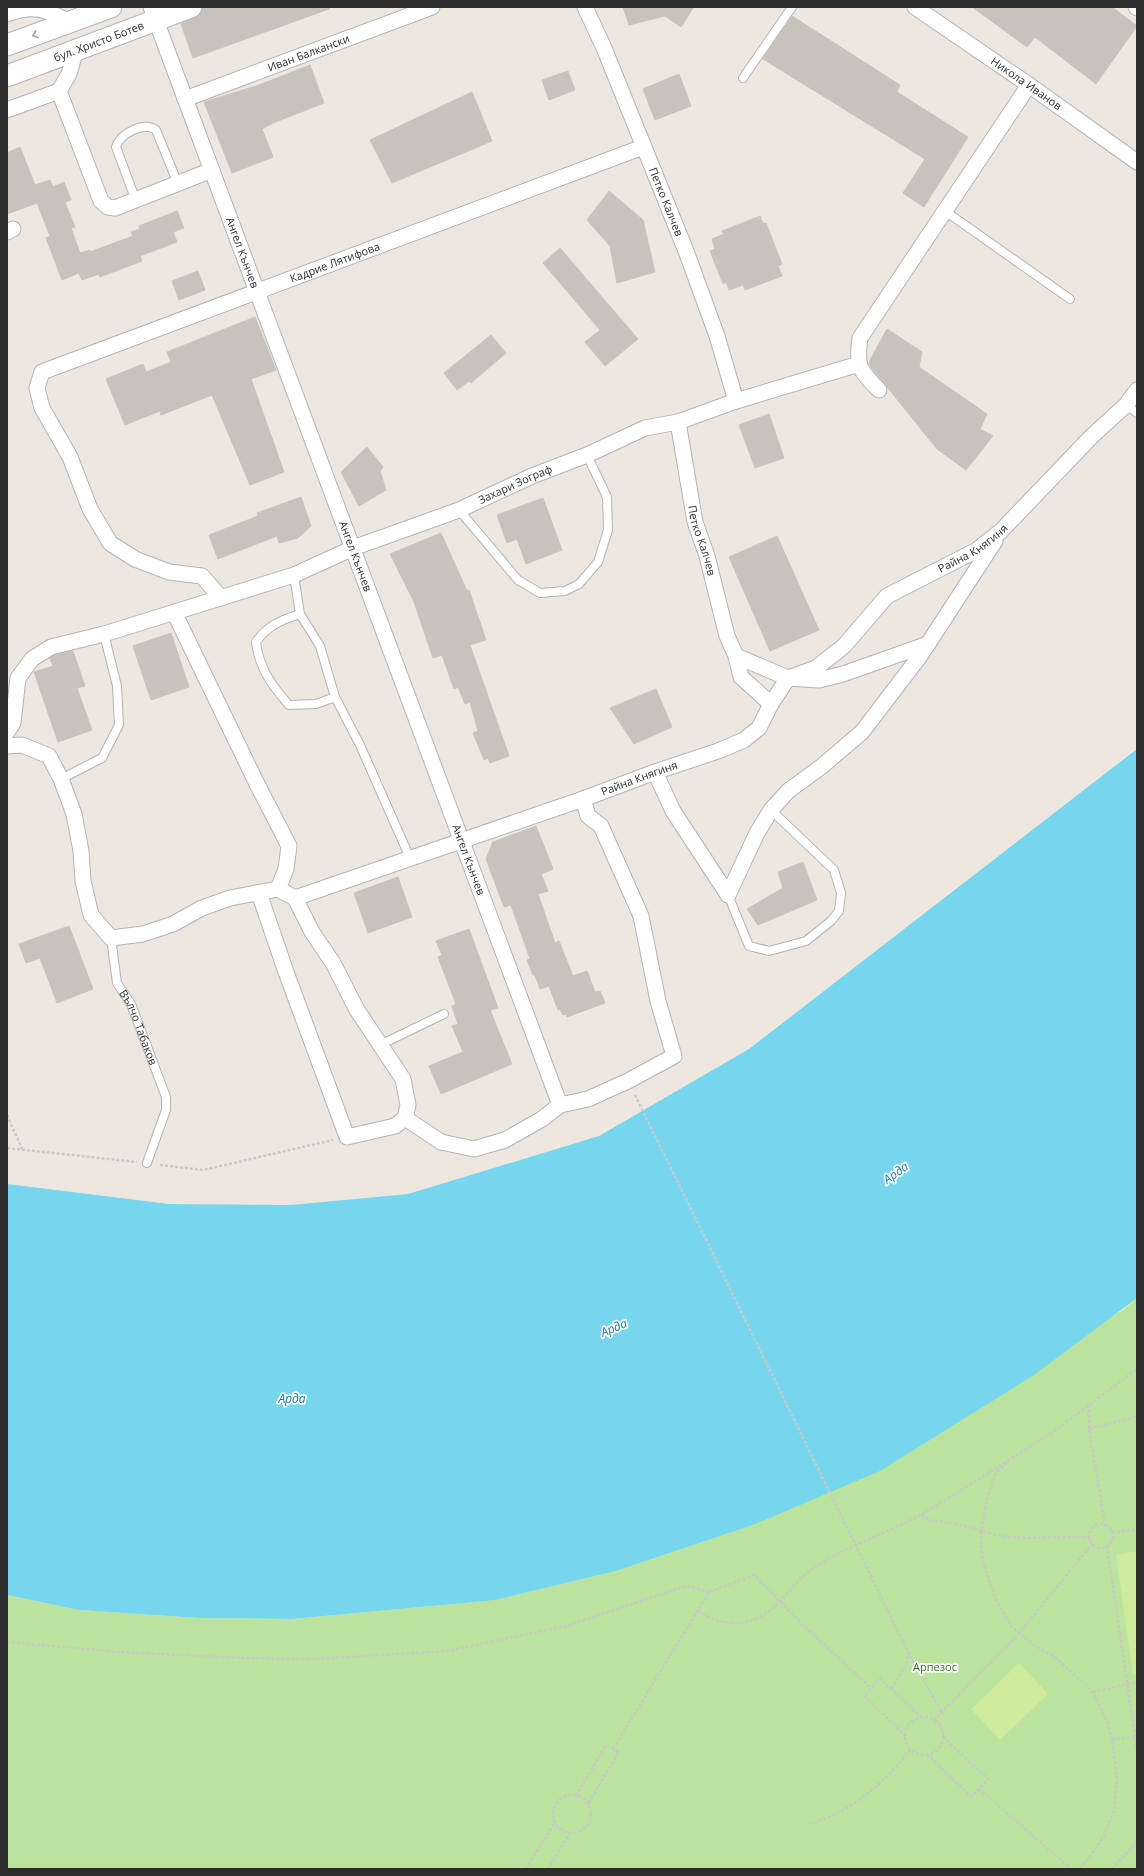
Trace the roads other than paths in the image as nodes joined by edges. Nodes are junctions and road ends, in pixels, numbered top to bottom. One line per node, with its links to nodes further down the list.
1 (111, 7): 9 (main road)
2 (191, 7): 7 (main road, бул. Христо Ботев)
3 (432, 7): 16 (street, Иван Балкански)
4 (585, 7): 18 (street, Петко Калчев)
5 (792, 7): 13 (lane)
6 (915, 7): 14 (street, Никола Иванов)
7 (153, 13): 11 (main road, бул. Христо Ботев); 16 (street, Ангел Кънчев)
8 (7, 14): 9 (street)
9 (69, 22): 10 (main road, one-way to 10)
10 (7, 45)
11 (76, 49): 12 (main road, бул. Христо Ботев); 15 (street)
12 (7, 76)
13 (743, 78)
14 (1029, 85): 19 (street, Никола Иванов); 23 (street)
15 (59, 91): 17 (street); 22 (street)
16 (185, 99): 20 (street, Ангел Кънчев)
17 (7, 110)
18 (643, 147): 24 (street, Кадрие Лятифова); 29 (street, Петко Калчев)
19 (1137, 162)
20 (212, 170): 21 (street); 24 (street, Ангел Кънчев)
21 (178, 184): 22 (street); 22 (lane)
22 (136, 201)
23 (945, 211): 25 (lane); 26 (street)
24 (257, 292): 35 (street, Ангел Кънчев); 37 (street, Кадрие Лятифова)
25 (1070, 299)
26 (859, 364): 27 (street); 29 (street, Захари Зограф)
27 (879, 390)
28 (1137, 390): 30 (street, Райна Княгиня)
29 (736, 401): 31 (street, Захари Зограф)
30 (1131, 409): 34 (street, Райна Княгиня)
31 (678, 422): 32 (street, Захари Зограф); 42 (street, Петко Калчев)
32 (587, 455): 33 (street, Захари Зограф); 33 (lane)
33 (459, 510): 35 (street, Захари Зограф)
34 (1001, 531): 41 (street); 43 (street, Райна Княгиня)
35 (353, 548): 36 (street, Захари Зограф); 52 (street, Ангел Кънчев)
36 (294, 575): 37 (street, Захари Зограф); 39 (lane)
37 (221, 598): 38 (street, Захари Зограф)
38 (174, 612): 40 (street, Захари Зограф); 54 (street)
39 (300, 614): 44 (lane); 44 (lane)
40 (104, 634): 46 (street, Захари Зограф); 49 (lane)
41 (928, 644): 43 (street); 51 (street)
42 (736, 656): 43 (street); 45 (street, Петко Калчев)
43 (788, 678): 45 (street, Райна Княгиня)
44 (335, 697): 53 (lane)
45 (771, 704): 48 (street, Райна Княгиня)
46 (7, 732)
47 (7, 746): 49 (street)
48 (655, 772): 50 (street, Райна Княгиня); 56 (street)
49 (61, 779): 58 (street)
50 (583, 799): 52 (street, Райна Княгиня); 61 (street)
51 (771, 810): 56 (street); 56 (lane)
52 (461, 840): 53 (street, Райна Княгиня); 61 (street, Ангел Кънчев)
53 (410, 858): 57 (street, Райна Княгиня)
54 (278, 889): 55 (street); 57 (street)
55 (259, 894): 58 (street); 62 (street)
56 (728, 895)
57 (295, 898): 60 (street)
58 (111, 938): 63 (lane, Вълчо Табаков)
59 (444, 1014): 60 (lane)
60 (382, 1044): 62 (street)
61 (560, 1105): 62 (street)
62 (405, 1118)
63 (147, 1163)

